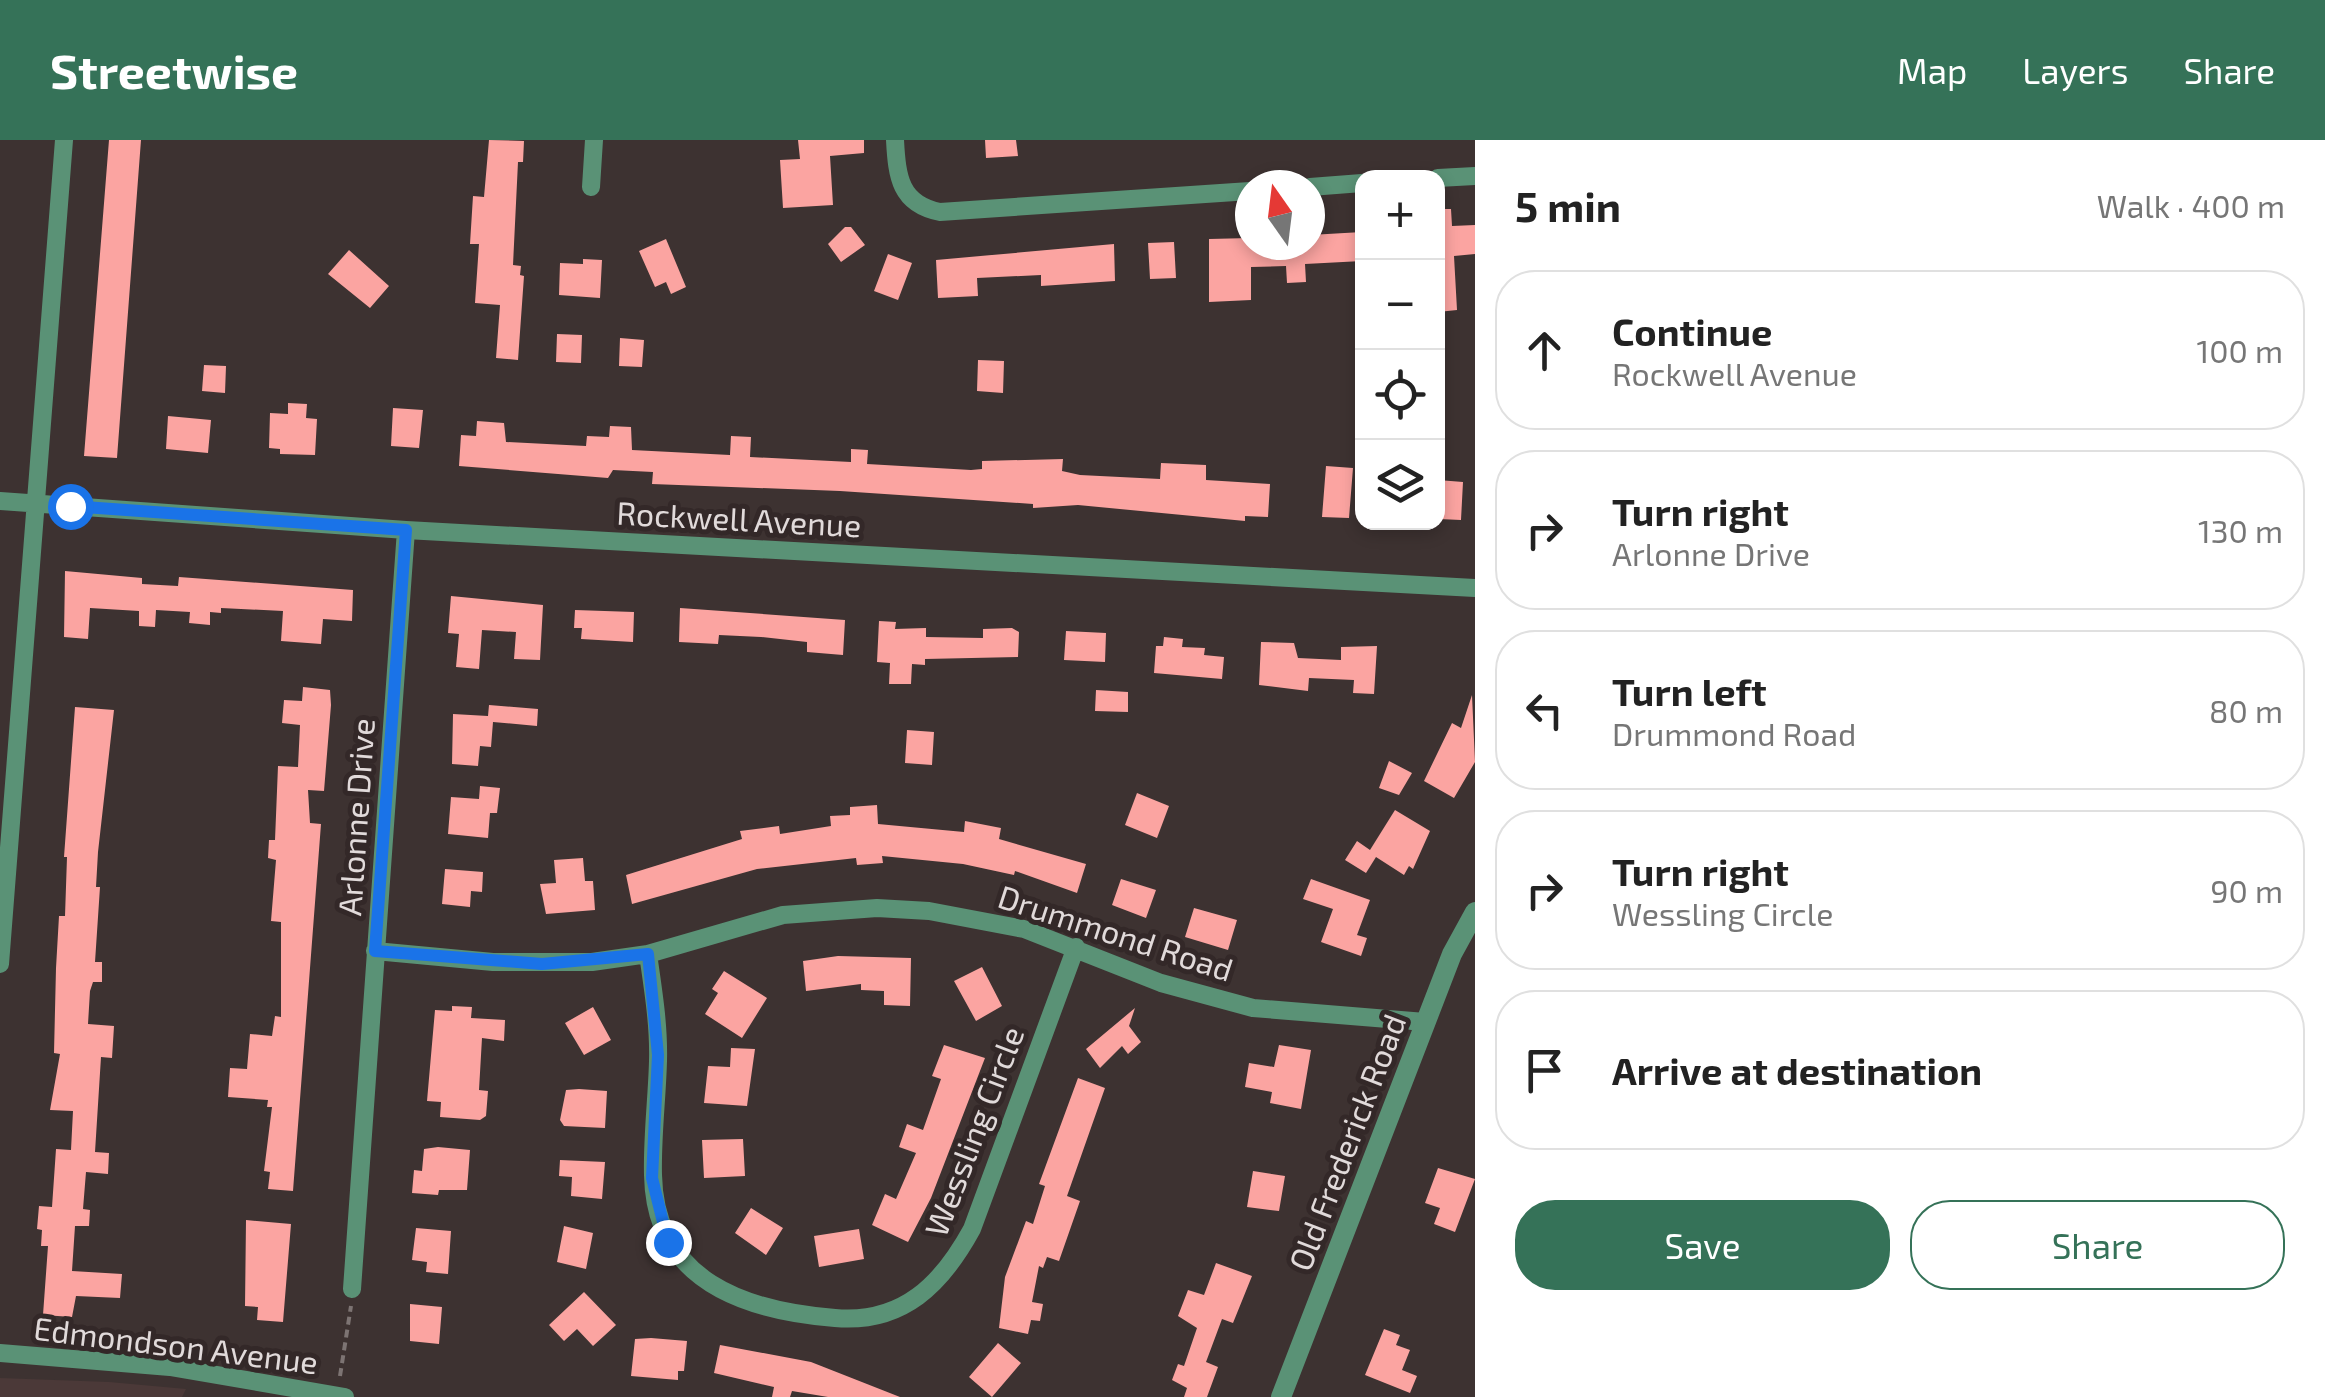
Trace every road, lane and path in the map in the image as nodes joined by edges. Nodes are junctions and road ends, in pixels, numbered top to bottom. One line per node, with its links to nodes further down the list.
1 (64, 140): 11 (street)
2 (594, 140): 8 (street)
3 (895, 140): 9 (street)
4 (1475, 176): 5 (street)
5 (1445, 178)
6 (1355, 184): 7 (street)
7 (1325, 186)
8 (590, 187)
9 (1235, 192)
10 (0, 501): 11 (street, Rockwell Avenue)
11 (36, 503): 12 (street, Rockwell Avenue); 18 (street)
12 (406, 530): 13 (street, Rockwell Avenue); 16 (street, Arlonne Drive)
13 (1475, 588)
14 (1475, 912): 19 (street, Old Frederick Road)
15 (1076, 947): 17 (street, Drummond Road); 17 (street, Wessling Circle); 19 (street, Drummond Road)
16 (375, 951): 17 (street, Drummond Road); 20 (street, Arlonne Drive)
17 (648, 954)
18 (0, 964)
19 (1425, 1022): 23 (street, Old Frederick Road)
20 (352, 1289): 22 (path)
21 (0, 1353): 22 (street, Edmondson Avenue)
22 (341, 1396)
23 (1281, 1397)

